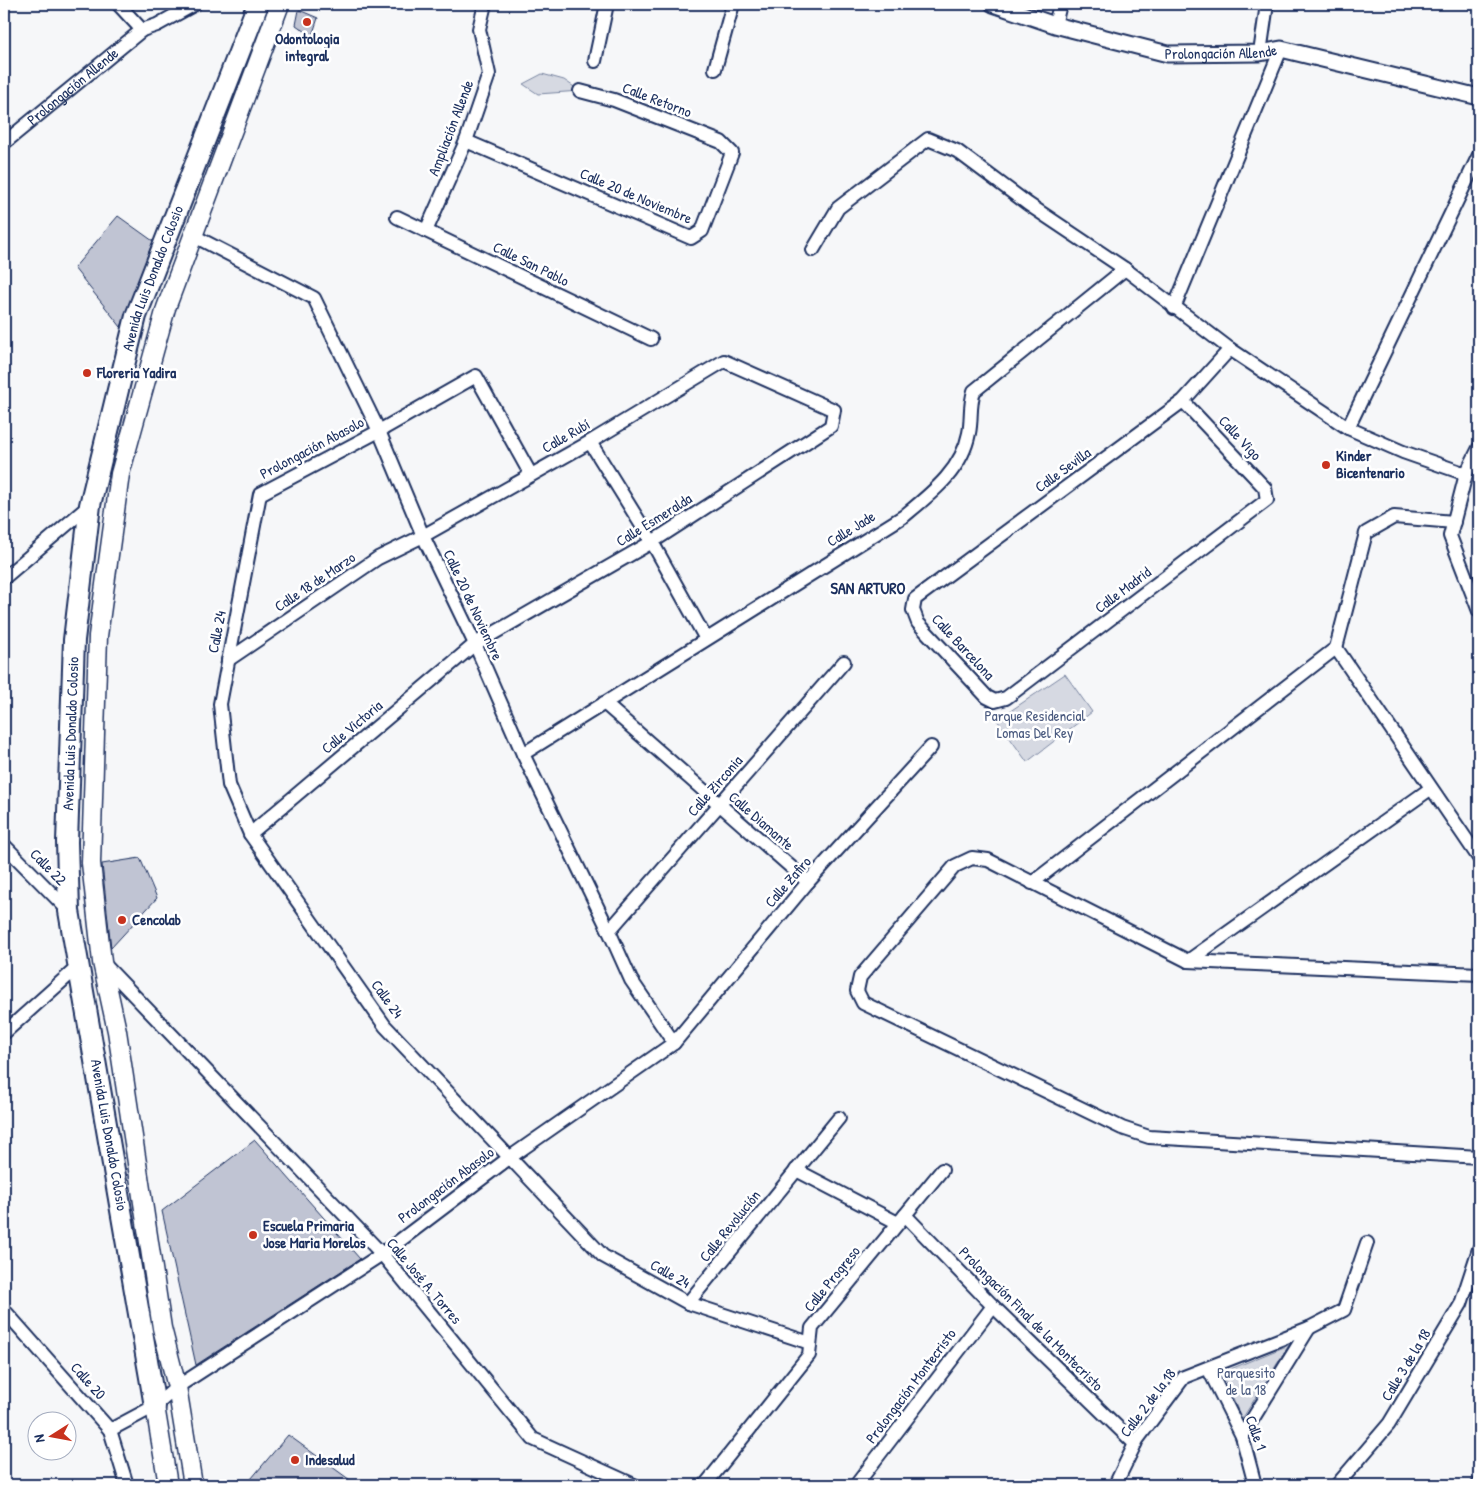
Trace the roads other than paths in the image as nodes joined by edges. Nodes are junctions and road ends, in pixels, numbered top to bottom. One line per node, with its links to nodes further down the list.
1 (118, 4): 12 (street)
2 (195, 4): 12 (street, Prolongación Allende)
3 (258, 4): 41 (main road, Avenida Luis Donaldo Colosio)
4 (280, 4): 25 (main road, Avenida Luis Donaldo Colosio)
5 (485, 4): 19 (street, Ampliación Allende)
6 (607, 4): 15 (street)
7 (733, 4): 16 (street)
8 (993, 4): 11 (street, Prolongación Allende)
9 (1060, 4): 11 (street)
10 (1267, 4): 14 (street)
11 (1055, 26): 14 (street, Prolongación Allende)
12 (142, 30): 21 (street, Prolongación Allende)
13 (1281, 49): 14 (street, Prolongación Allende); 18 (street, Prolongación Allende); 28 (street)
14 (1260, 53)
15 (595, 61)
16 (715, 69)
17 (580, 91): 20 (street, Calle Retorno)
18 (1479, 97)
19 (466, 141): 20 (street, Calle 20 de Noviembre); 24 (street, Ampliación Allende)
20 (722, 142)
21 (4, 143)
22 (1479, 155): 33 (street)
23 (397, 217): 24 (street, Calle San Pablo)
24 (426, 231): 29 (street, Calle San Pablo)
25 (192, 236): 34 (street, Calle 20 de Noviembre); 66 (main road, Avenida Luis Donaldo Colosio)
26 (813, 250): 27 (street)
27 (1125, 269): 28 (street); 48 (street, Calle Jade)
28 (1174, 308): 30 (street)
29 (651, 339)
30 (1230, 350): 31 (street, Calle Sevilla); 33 (street)
31 (1183, 401): 40 (street, Calle Vigo); 46 (street, Calle Sevilla)
32 (834, 410): 35 (street, Calle Rubí); 44 (street, Calle Esmeralda)
33 (1348, 428): 37 (street)
34 (378, 431): 38 (street, Prolongación Abasolo); 39 (street, Prolongación Abasolo); 43 (street, Calle 20 de Noviembre)
35 (590, 442): 38 (street, Calle Rubí); 44 (street)
36 (1479, 448): 37 (street)
37 (1466, 474): 42 (street)
38 (531, 475): 43 (street, Calle Rubí)
39 (260, 494): 51 (street, Calle 24)
40 (1267, 500): 53 (street, Calle Madrid)
41 (90, 505): 45 (street); 64 (main road, Avenida Luis Donaldo Colosio)
42 (1454, 522): 47 (street); 50 (street)
43 (423, 536): 49 (street, Calle 20 de Noviembre); 51 (street, Calle 18 de Marzo)
44 (652, 542): 48 (street); 49 (street, Calle Esmeralda)
45 (4, 578)
46 (913, 610): 53 (street, Calle Barcelona)
47 (1479, 611)
48 (706, 639): 54 (street, Calle Jade)
49 (475, 644): 56 (street, Calle 20 de Noviembre); 59 (street, Calle Victoria)
50 (1336, 648): 57 (street); 63 (street)
51 (228, 660): 59 (street, Calle 24)
52 (844, 662): 58 (street, Calle Zirconia)
53 (995, 701)
54 (604, 703): 56 (street, Calle Jade); 58 (street, Calle Diamante)
55 (931, 747): 62 (street, Calle Zafiro)
56 (523, 754): 65 (street, Calle 20 de Noviembre)
57 (1430, 788): 61 (street); 67 (street)
58 (719, 807): 62 (street, Calle Diamante); 65 (street, Calle Zirconia)
59 (250, 834): 74 (street, Calle 24)
60 (4, 845): 64 (street, Calle 22)
61 (1479, 858)
62 (808, 882): 71 (street, Calle Zafiro)
63 (1032, 883): 67 (street); 73 (street)
64 (69, 911): 68 (main road, Avenida Luis Donaldo Colosio)
65 (609, 931): 71 (street, Calle 20 de Noviembre)
66 (102, 962): 80 (street, Calle José A. Torres); 87 (main road, Avenida Luis Donaldo Colosio)
67 (1188, 962): 69 (street)
68 (79, 966): 70 (street); 88 (main road, Avenida Luis Donaldo Colosio)
69 (1479, 974)
70 (4, 1034)
71 (674, 1043): 74 (street, Prolongación Abasolo)
72 (839, 1118): 75 (street, Calle Revolución)
73 (1479, 1157)
74 (509, 1158): 80 (street, Prolongación Abasolo); 81 (street, Calle 24)
75 (796, 1170): 77 (street, Prolongación Final de la Montecristo); 81 (street, Calle Revolución)
76 (942, 1170): 77 (street, Calle Progreso)
77 (901, 1219): 82 (street, Prolongación Final de la Montecristo); 85 (street, Calle Progreso)
78 (1367, 1243): 84 (street, Calle 2 de la 18)
79 (1479, 1248): 100 (street, Calle 3 de la 18)
80 (382, 1254): 87 (street, Prolongación Abasolo); 95 (street, Calle José A. Torres)
81 (688, 1303): 85 (street, Calle 24)
82 (993, 1306): 91 (street, Prolongación Final de la Montecristo); 97 (street, Prolongación Montecristo)
83 (4, 1310): 89 (street, Calle 20)
84 (1309, 1328): 86 (street, Calle 2 de la 18); 90 (street)
85 (810, 1343): 96 (street, Calle Progreso)
86 (1208, 1368): 90 (street, Calle 1); 91 (street, Calle 2 de la 18)
87 (177, 1387): 88 (street, Prolongación Abasolo); 94 (main road, Avenida Luis Donaldo Colosio)
88 (155, 1406): 89 (street, Prolongación Abasolo); 93 (main road, Avenida Luis Donaldo Colosio)
89 (110, 1430): 92 (street, Calle 20)
90 (1242, 1436): 99 (street, Calle 1)
91 (1135, 1444): 98 (street, Calle 2 de la 18)
92 (126, 1485)
93 (168, 1485)
94 (193, 1485)
95 (634, 1485)
96 (705, 1485)
97 (856, 1485)
98 (1115, 1485)
99 (1255, 1485)
100 (1337, 1485)

